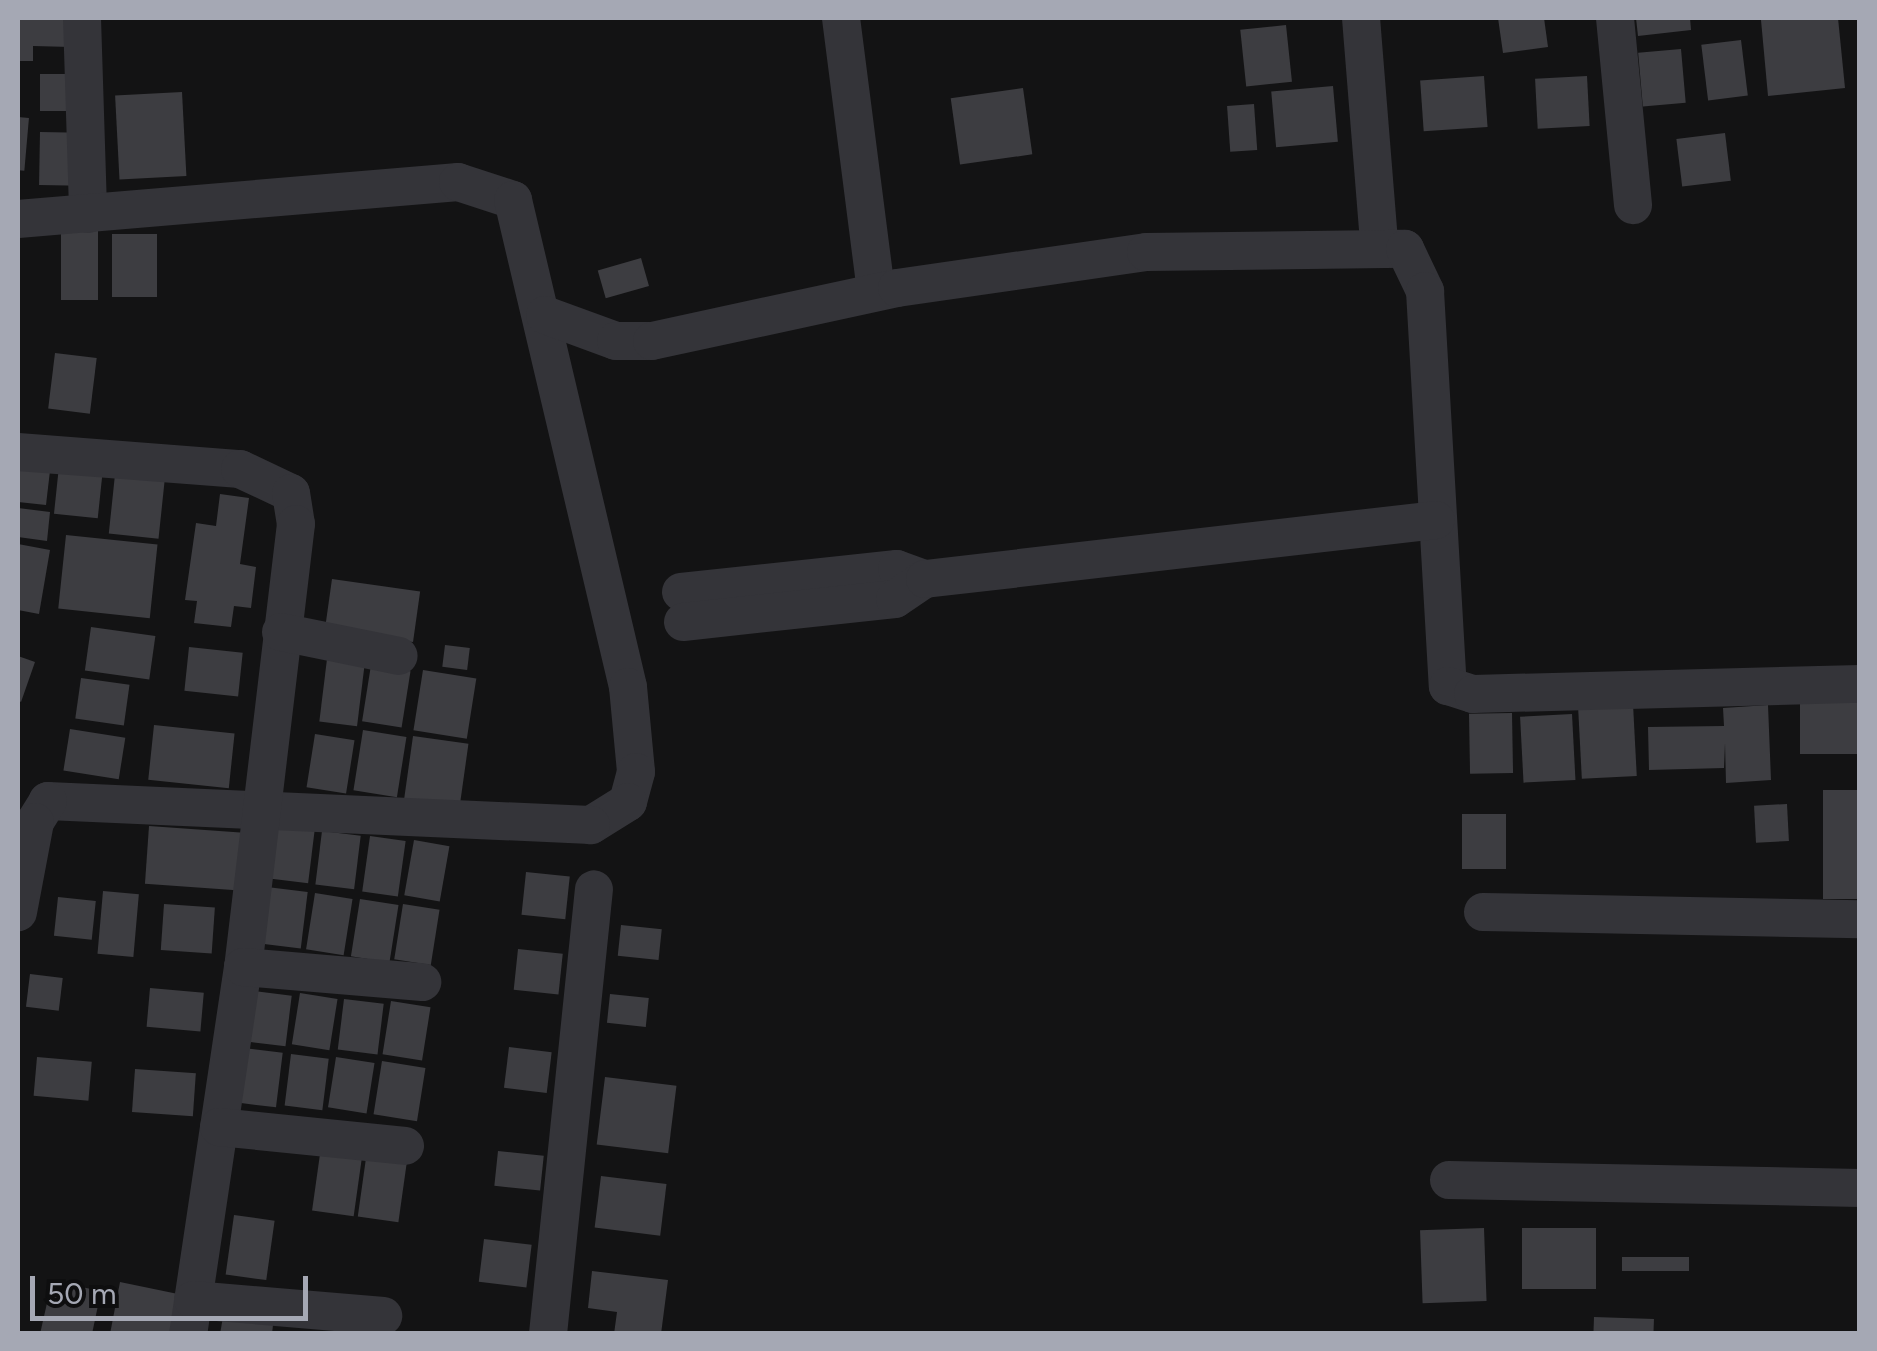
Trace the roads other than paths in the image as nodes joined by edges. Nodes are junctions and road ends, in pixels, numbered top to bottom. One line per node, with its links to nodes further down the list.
1 (82, 18): 6 (street)
2 (841, 18): 9 (street)
3 (1361, 18): 8 (street)
4 (1615, 18): 5 (street)
5 (1633, 205)
6 (88, 214): 7 (street); 10 (street)
7 (18, 219)
8 (1379, 243): 9 (street); 12 (street)
9 (876, 292): 10 (street)
10 (550, 317): 17 (street)
11 (18, 452): 14 (street)
12 (1436, 520): 13 (street); 16 (street)
13 (682, 607)
14 (281, 632): 15 (street); 17 (street)
15 (399, 656)
16 (1860, 684)
17 (260, 810): 21 (street); 22 (street)
18 (594, 888): 30 (street)
19 (1483, 912): 20 (street)
20 (1860, 919)
21 (19, 924)
22 (243, 967): 23 (street); 24 (street)
23 (422, 982)
24 (220, 1127): 25 (street); 29 (street)
25 (405, 1146)
26 (1450, 1180): 27 (street)
27 (1860, 1188)
28 (383, 1316): 29 (street)
29 (191, 1317)
30 (548, 1334)

